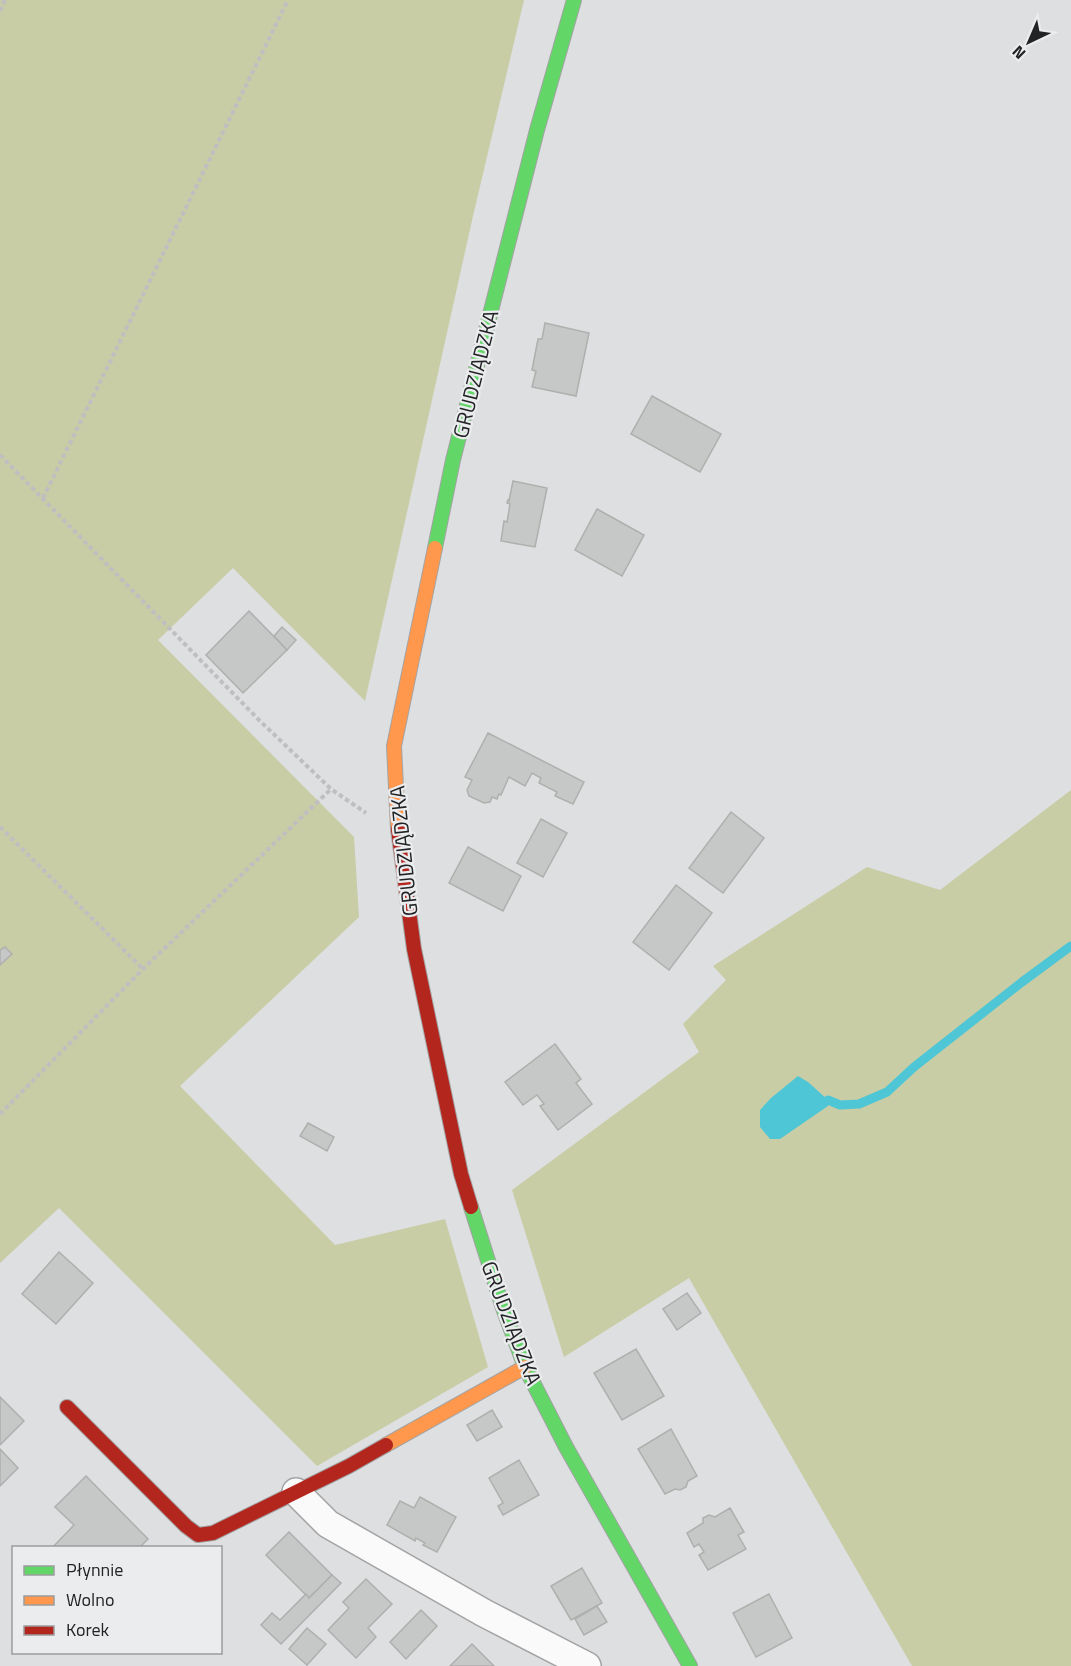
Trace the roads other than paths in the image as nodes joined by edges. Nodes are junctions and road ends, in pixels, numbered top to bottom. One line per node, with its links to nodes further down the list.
1 (574, 0): 2 (street, GRUDZIĄDZKA)
2 (525, 1367): 4 (street); 6 (street, GRUDZIĄDZKA)
3 (67, 1407): 4 (street)
4 (296, 1492): 5 (street)
5 (587, 1666)
6 (690, 1666)

